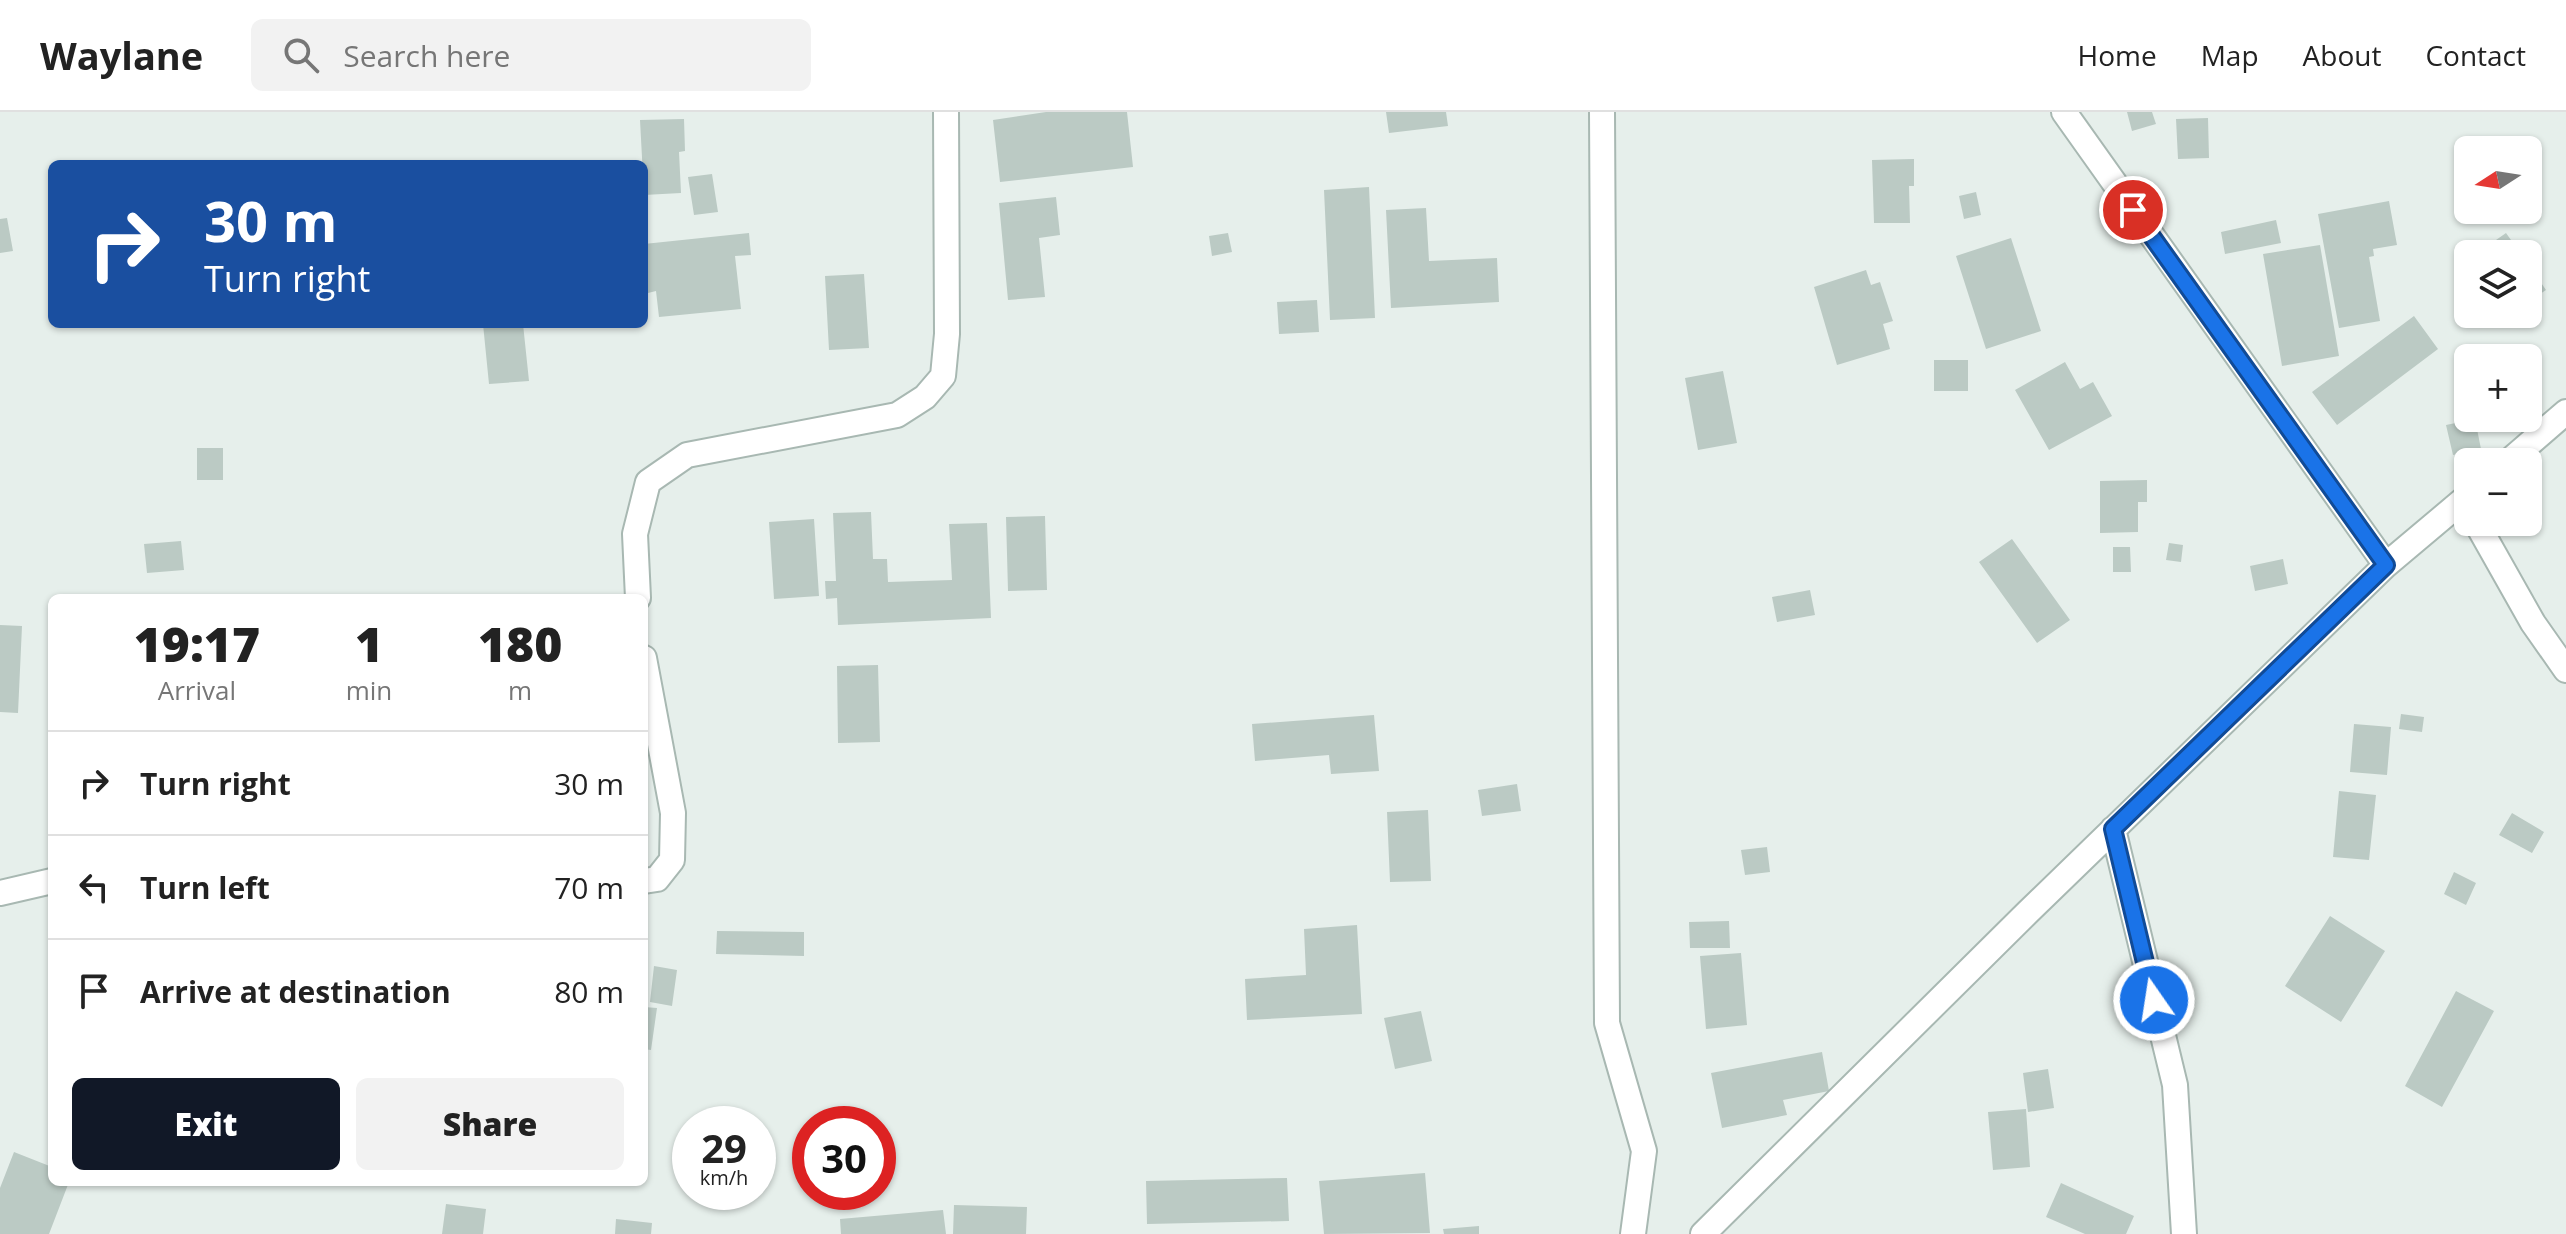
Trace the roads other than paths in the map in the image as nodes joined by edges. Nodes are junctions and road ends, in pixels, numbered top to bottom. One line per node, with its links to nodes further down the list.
1 (946, 112): 9 (street)
2 (1602, 112): 16 (street)
3 (2064, 112): 8 (street)
4 (2566, 412): 5 (street)
5 (2524, 448)
6 (2454, 511): 8 (street)
7 (2484, 536): 10 (street)
8 (2386, 565): 12 (street)
9 (638, 594)
10 (2566, 670)
11 (648, 679): 13 (street)
12 (2113, 829): 17 (street); 18 (street)
13 (648, 880)
14 (48, 882): 15 (street)
15 (0, 893)
16 (1633, 1234)
17 (1703, 1234)
18 (2184, 1234)

